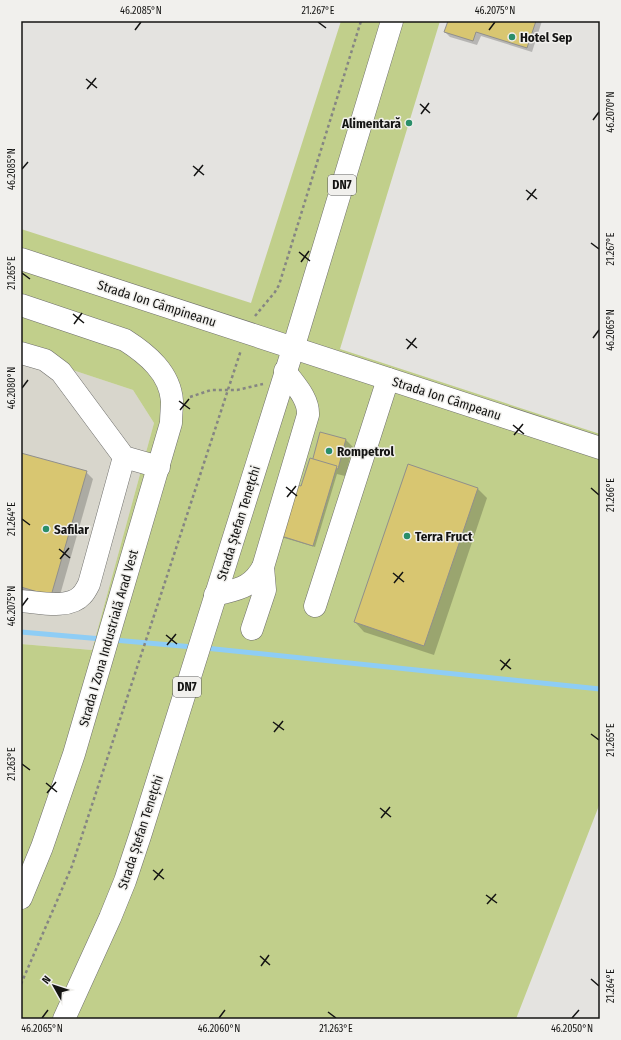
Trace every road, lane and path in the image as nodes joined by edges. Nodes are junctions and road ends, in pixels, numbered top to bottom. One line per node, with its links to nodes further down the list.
1 (361, 21): 5 (path)
2 (392, 21): 6 (main road, Strada Ștefan Tenețchi / DN7)
3 (21, 259): 5 (main road, Strada Ion Câmpineanu)
4 (21, 306): 11 (main road, Strada I Zona Industrială Arad Vest)
5 (247, 332): 6 (main road, Strada Ion Câmpineanu); 10 (path)
6 (293, 349): 8 (main road, Strada Ștefan Tenețchi / DN7); 9 (main road, Strada Ion Câmpeanu)
7 (21, 353): 13 (main road)
8 (283, 377): 10 (path); 15 (main road); 16 (main road, Strada Ștefan Tenețchi / DN7)
9 (388, 379): 12 (main road, Strada Ion Câmpeanu); 18 (main road)
10 (227, 390): 11 (path); 21 (path)
11 (172, 400): 14 (main road, Strada I Zona Industrială Arad Vest)
12 (600, 448)
13 (124, 457): 14 (main road); 17 (main road)
14 (159, 467): 20 (main road, Strada I Zona Industrială Arad Vest)
15 (263, 567): 16 (main road); 19 (main road)
16 (215, 595): 22 (main road, Strada Ștefan Tenețchi / DN7)
17 (21, 601)
18 (315, 606)
19 (252, 629)
20 (21, 898)
21 (21, 984)
22 (64, 1019)

